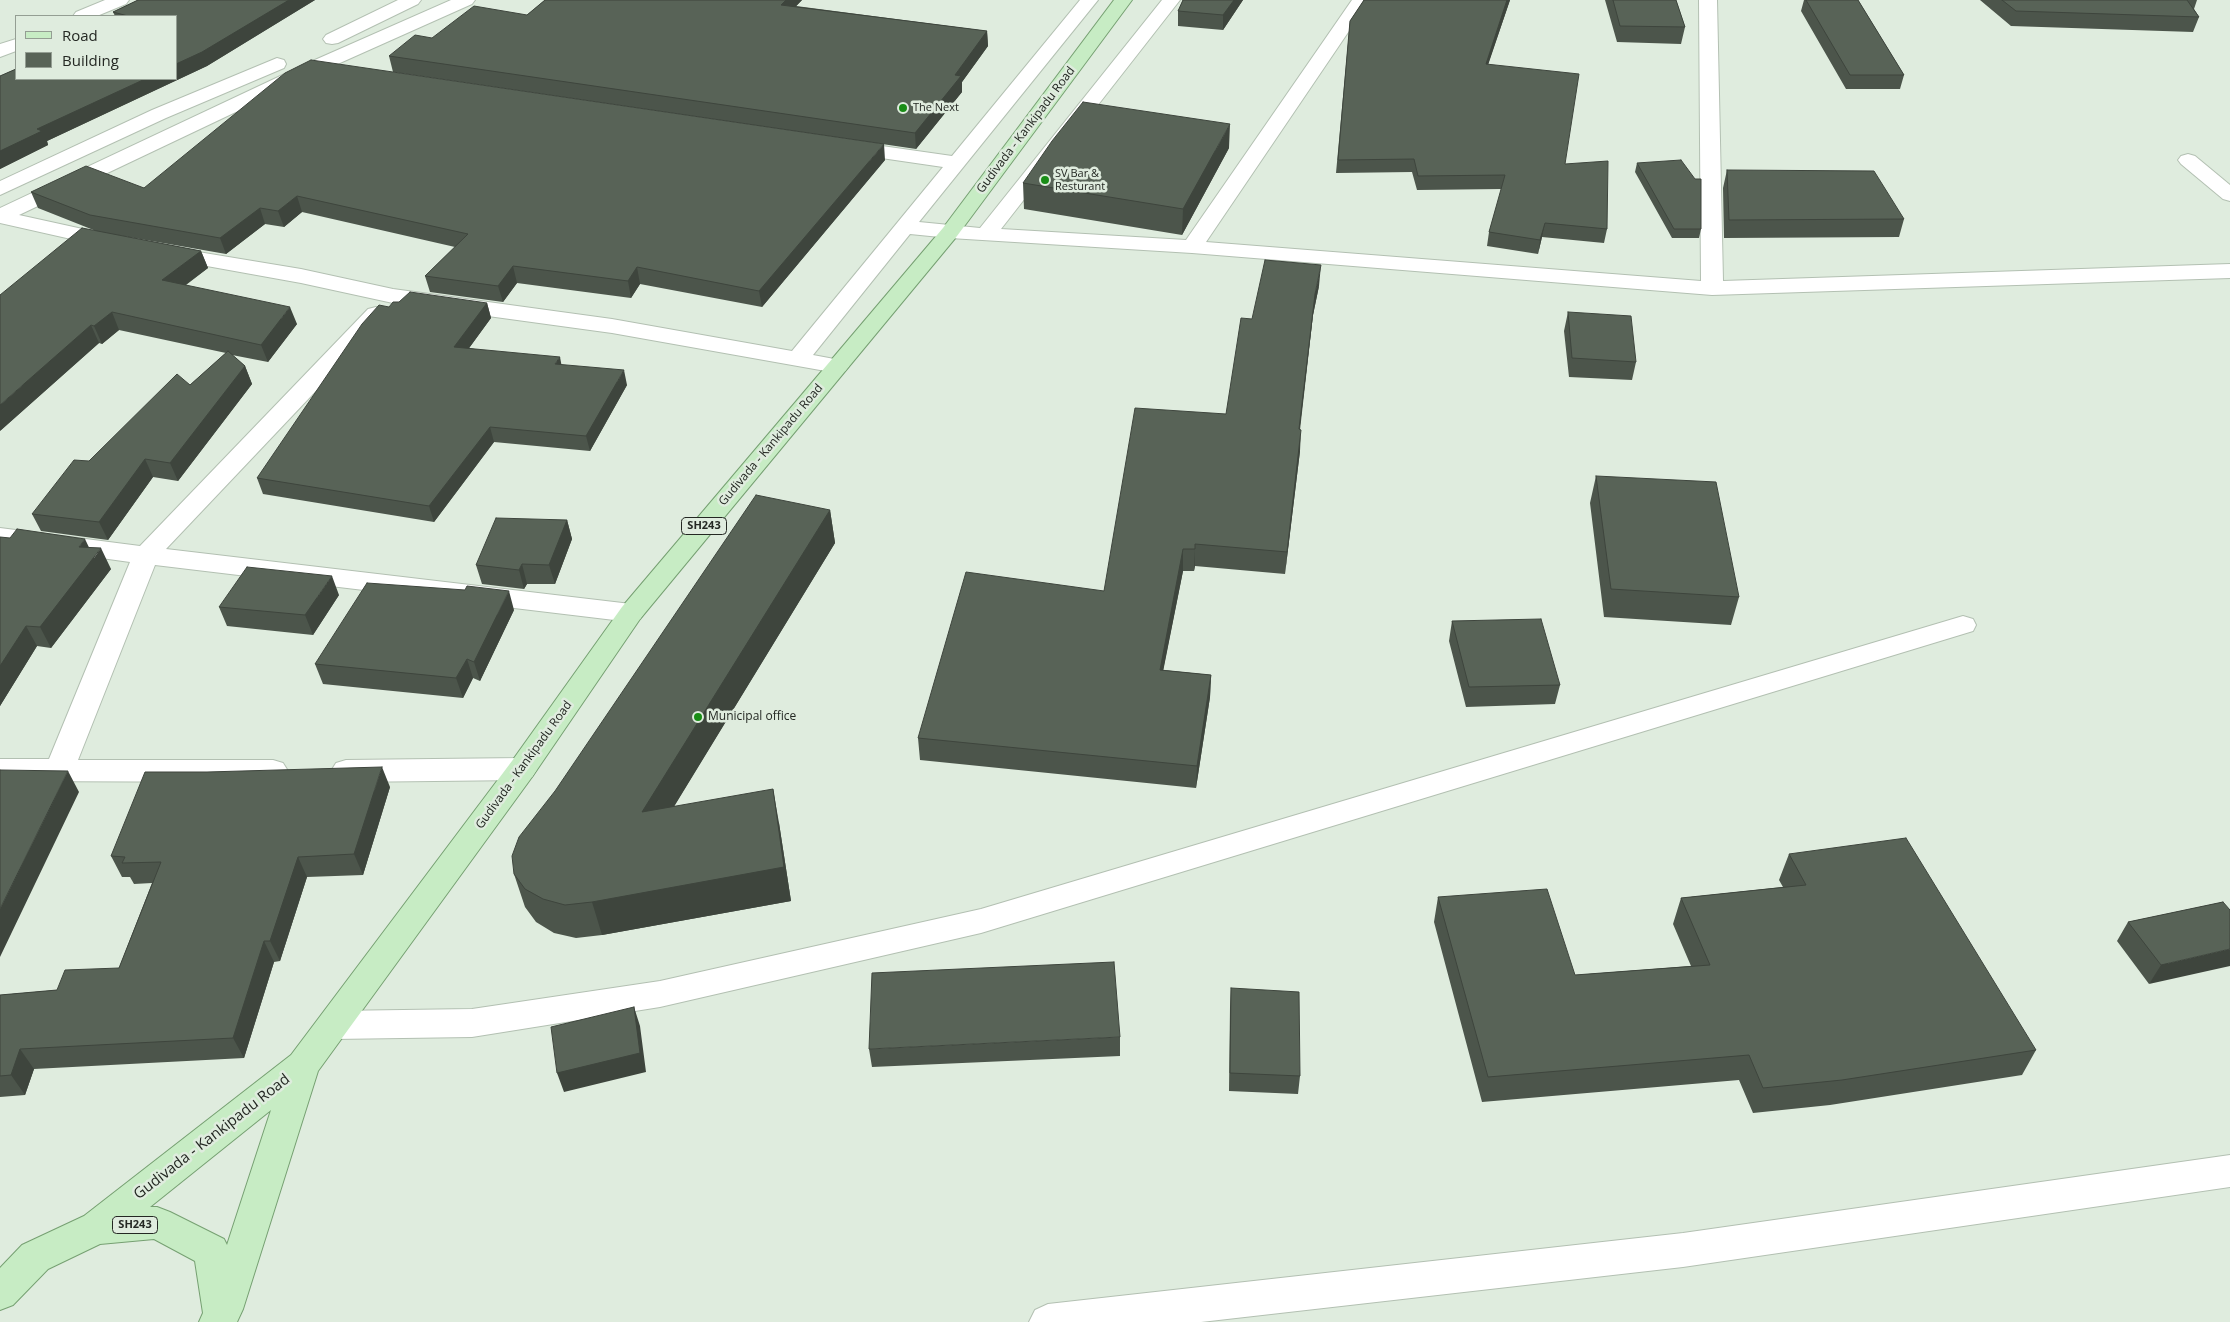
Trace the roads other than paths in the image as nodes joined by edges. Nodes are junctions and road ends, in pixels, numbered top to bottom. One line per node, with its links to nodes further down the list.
1 (120, 0): 9 (street)
2 (412, 0): 11 (street)
3 (466, 0): 14 (street)
4 (1088, 0): 18 (street)
5 (1122, 0): 23 (main road, Gudivada - Kankipadu Road / SH243)
6 (1171, 0): 24 (street)
7 (1361, 0): 25 (street)
8 (1708, 0): 27 (street)
9 (84, 15)
10 (15, 44): 12 (street)
11 (317, 46)
12 (0, 51)
13 (290, 58): 19 (street)
14 (315, 67): 15 (street); 21 (street)
15 (345, 71)
16 (828, 144): 18 (street)
17 (2188, 160): 20 (street)
18 (957, 163): 22 (street)
19 (0, 189)
20 (2230, 195)
21 (0, 217): 28 (street)
22 (905, 226): 23 (street); 29 (street)
23 (950, 232): 24 (street); 30 (main road, Gudivada - Kankipadu Road / SH243)
24 (986, 234): 25 (street)
25 (1192, 247): 27 (street)
26 (2230, 271): 27 (street)
27 (1712, 288)
28 (393, 296): 29 (street); 32 (street)
29 (798, 358): 30 (street)
30 (837, 366): 33 (main road, Gudivada - Kankipadu Road / SH243)
31 (0, 536): 32 (street)
32 (146, 555): 33 (street); 37 (street)
33 (631, 614): 35 (main road, Gudivada - Kankipadu Road / SH243)
34 (1963, 625): 38 (street)
35 (522, 769): 37 (street); 38 (main road, Gudivada - Kankipadu Road / SH243)
36 (0, 770): 37 (street)
37 (59, 770)
38 (334, 1025): 39 (main road, Gudivada - Kankipadu Road / SH243)
39 (303, 1065): 41 (main road, Gudivada - Kankipadu Road / SH243); 43 (main road, Gudivada - Kankipadu Road / SH243)
40 (2230, 1171): 44 (street)
41 (97, 1228): 42 (main road, Gudivada - Kankipadu Road / SH243); 43 (main road, Gudivada - Kankipadu Road / SH243)
42 (0, 1293)
43 (220, 1318)
44 (1057, 1322)

